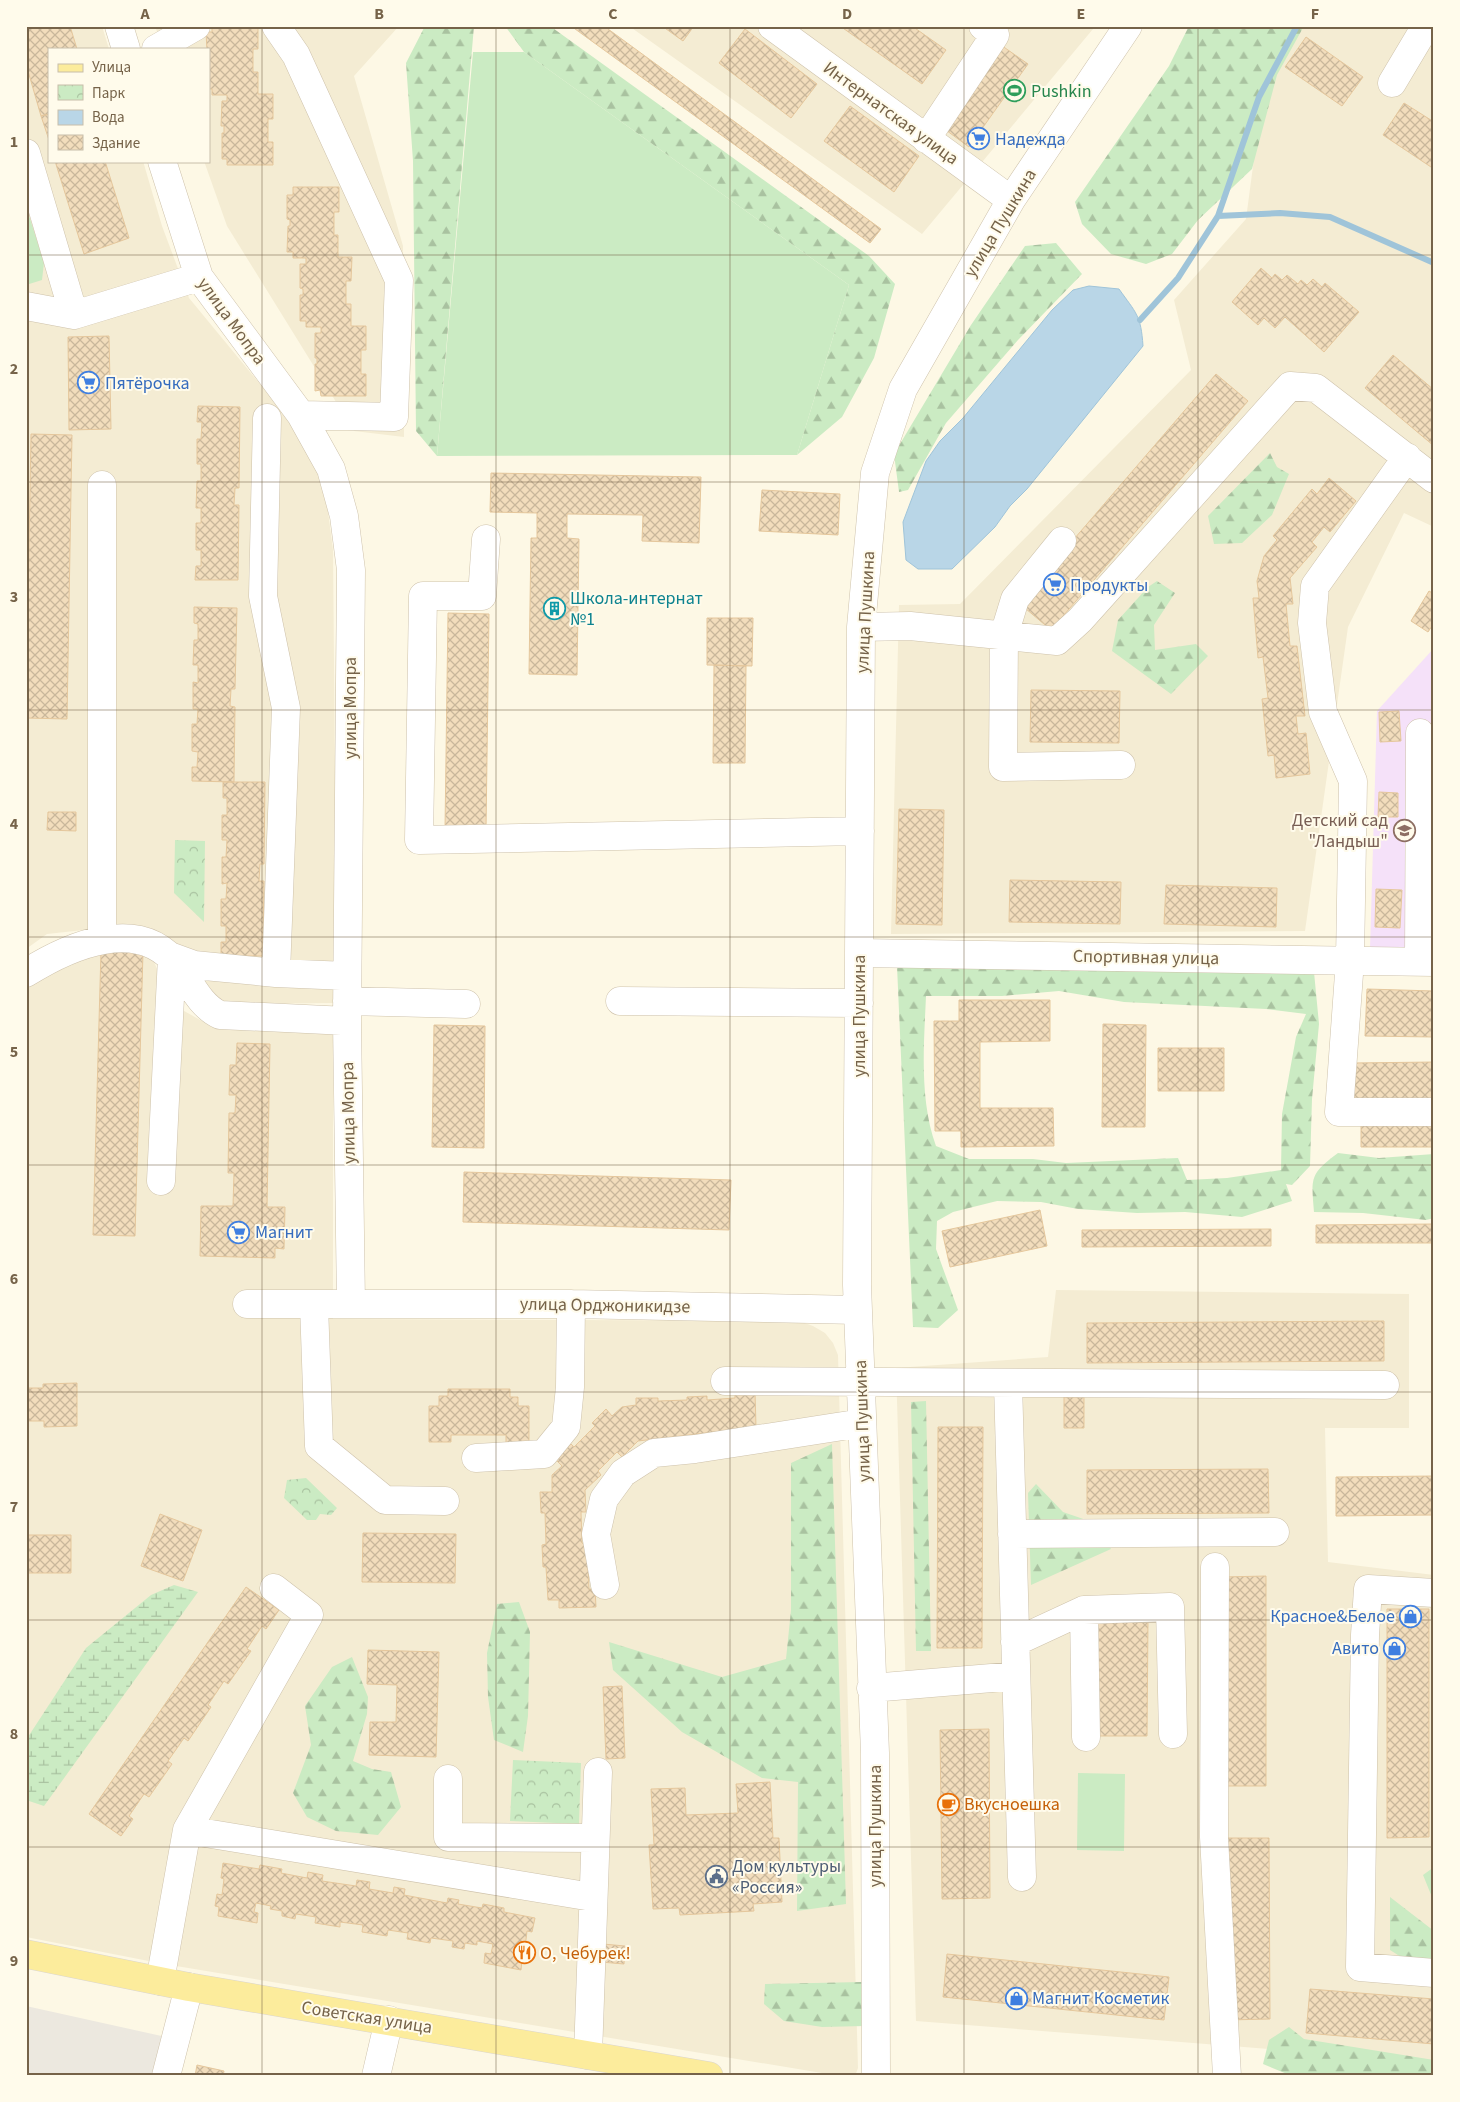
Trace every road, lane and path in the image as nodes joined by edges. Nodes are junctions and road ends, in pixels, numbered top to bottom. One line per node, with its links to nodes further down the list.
1 (119, 26): 8 (street)
2 (196, 26): 9 (street)
3 (276, 26): 18 (street)
4 (772, 26): 11 (street, Интернатская улица)
5 (983, 26): 11 (street)
6 (1128, 26): 14 (street, улица Пушкина)
7 (1426, 26): 10 (street)
8 (126, 48)
9 (158, 48)
10 (1392, 83)
11 (926, 138): 14 (street, Интернатская улица)
12 (26, 153): 17 (street)
13 (162, 162): 15 (street, улица Мопра)
14 (1011, 200): 25 (street, улица Пушкина)
15 (199, 277): 17 (street); 18 (street, улица Мопра)
16 (26, 306): 17 (street)
17 (74, 315)
18 (300, 414): 37 (street, улица Мопра)
19 (267, 418): 36 (street)
20 (1407, 457): 21 (street); 26 (street); 33 (street)
21 (1434, 479)
22 (102, 485): 30 (street)
23 (486, 539): 29 (street)
24 (1062, 541): 26 (street)
25 (861, 627): 26 (street); 29 (street, улица Пушкина)
26 (1004, 635): 28 (street)
27 (1420, 732): 34 (street)
28 (1121, 765)
29 (860, 831): 31 (street, улица Пушкина)
30 (102, 940): 32 (street); 35 (street)
31 (859, 953): 33 (street, Спортивная улица); 39 (street, улица Пушкина)
32 (172, 957): 36 (street); 37 (street); 42 (street)
33 (1350, 960): 34 (street, Спортивная улица); 41 (street)
34 (1426, 962)
35 (26, 973)
36 (276, 973): 37 (street)
37 (347, 999): 40 (street); 44 (street, улица Мопра)
38 (620, 1001): 39 (street)
39 (859, 1003): 47 (street, улица Пушкина)
40 (466, 1004)
41 (1434, 1112)
42 (161, 1181)
43 (247, 1304): 46 (street, улица Орджоникидзе)
44 (351, 1304): 45 (street, улица Орджоникидзе); 46 (street, улица Орджоникидзе)
45 (572, 1304): 47 (street, улица Орджоникидзе); 53 (street)
46 (314, 1305): 54 (street)
47 (858, 1310): 48 (street, улица Пушкина)
48 (861, 1380): 49 (street); 50 (street); 52 (street, улица Пушкина)
49 (725, 1381)
50 (1008, 1382): 51 (street); 56 (street)
51 (1385, 1385)
52 (862, 1423): 58 (street); 64 (street, улица Пушкина)
53 (476, 1458)
54 (445, 1501)
55 (1275, 1532): 56 (street)
56 (1012, 1534): 62 (street)
57 (1215, 1567): 84 (street)
58 (605, 1585)
59 (274, 1588): 69 (street)
60 (1434, 1593): 74 (street)
61 (1084, 1610): 62 (street); 65 (street); 66 (street)
62 (1015, 1642): 63 (street)
63 (1016, 1676): 64 (street); 71 (street)
64 (871, 1688): 83 (street, улица Пушкина)
65 (1173, 1734)
66 (1086, 1737)
67 (598, 1772): 70 (street)
68 (448, 1779): 70 (street)
69 (187, 1830): 72 (street); 75 (street)
70 (595, 1838): 72 (street)
71 (1022, 1877)
72 (592, 1897): 78 (street)
73 (26, 1954): 75 (main road, Советская улица)
74 (1434, 1973)
75 (160, 1981): 76 (main road, Советская улица)
76 (189, 1987): 77 (main road, Советская улица); 80 (street)
77 (389, 2020): 78 (main road, Советская улица); 81 (street)
78 (588, 2056): 79 (main road, Советская улица)
79 (635, 2070): 82 (main road, Советская улица)
80 (166, 2076)
81 (376, 2076)
82 (708, 2076)
83 (876, 2076)
84 (1227, 2076)

